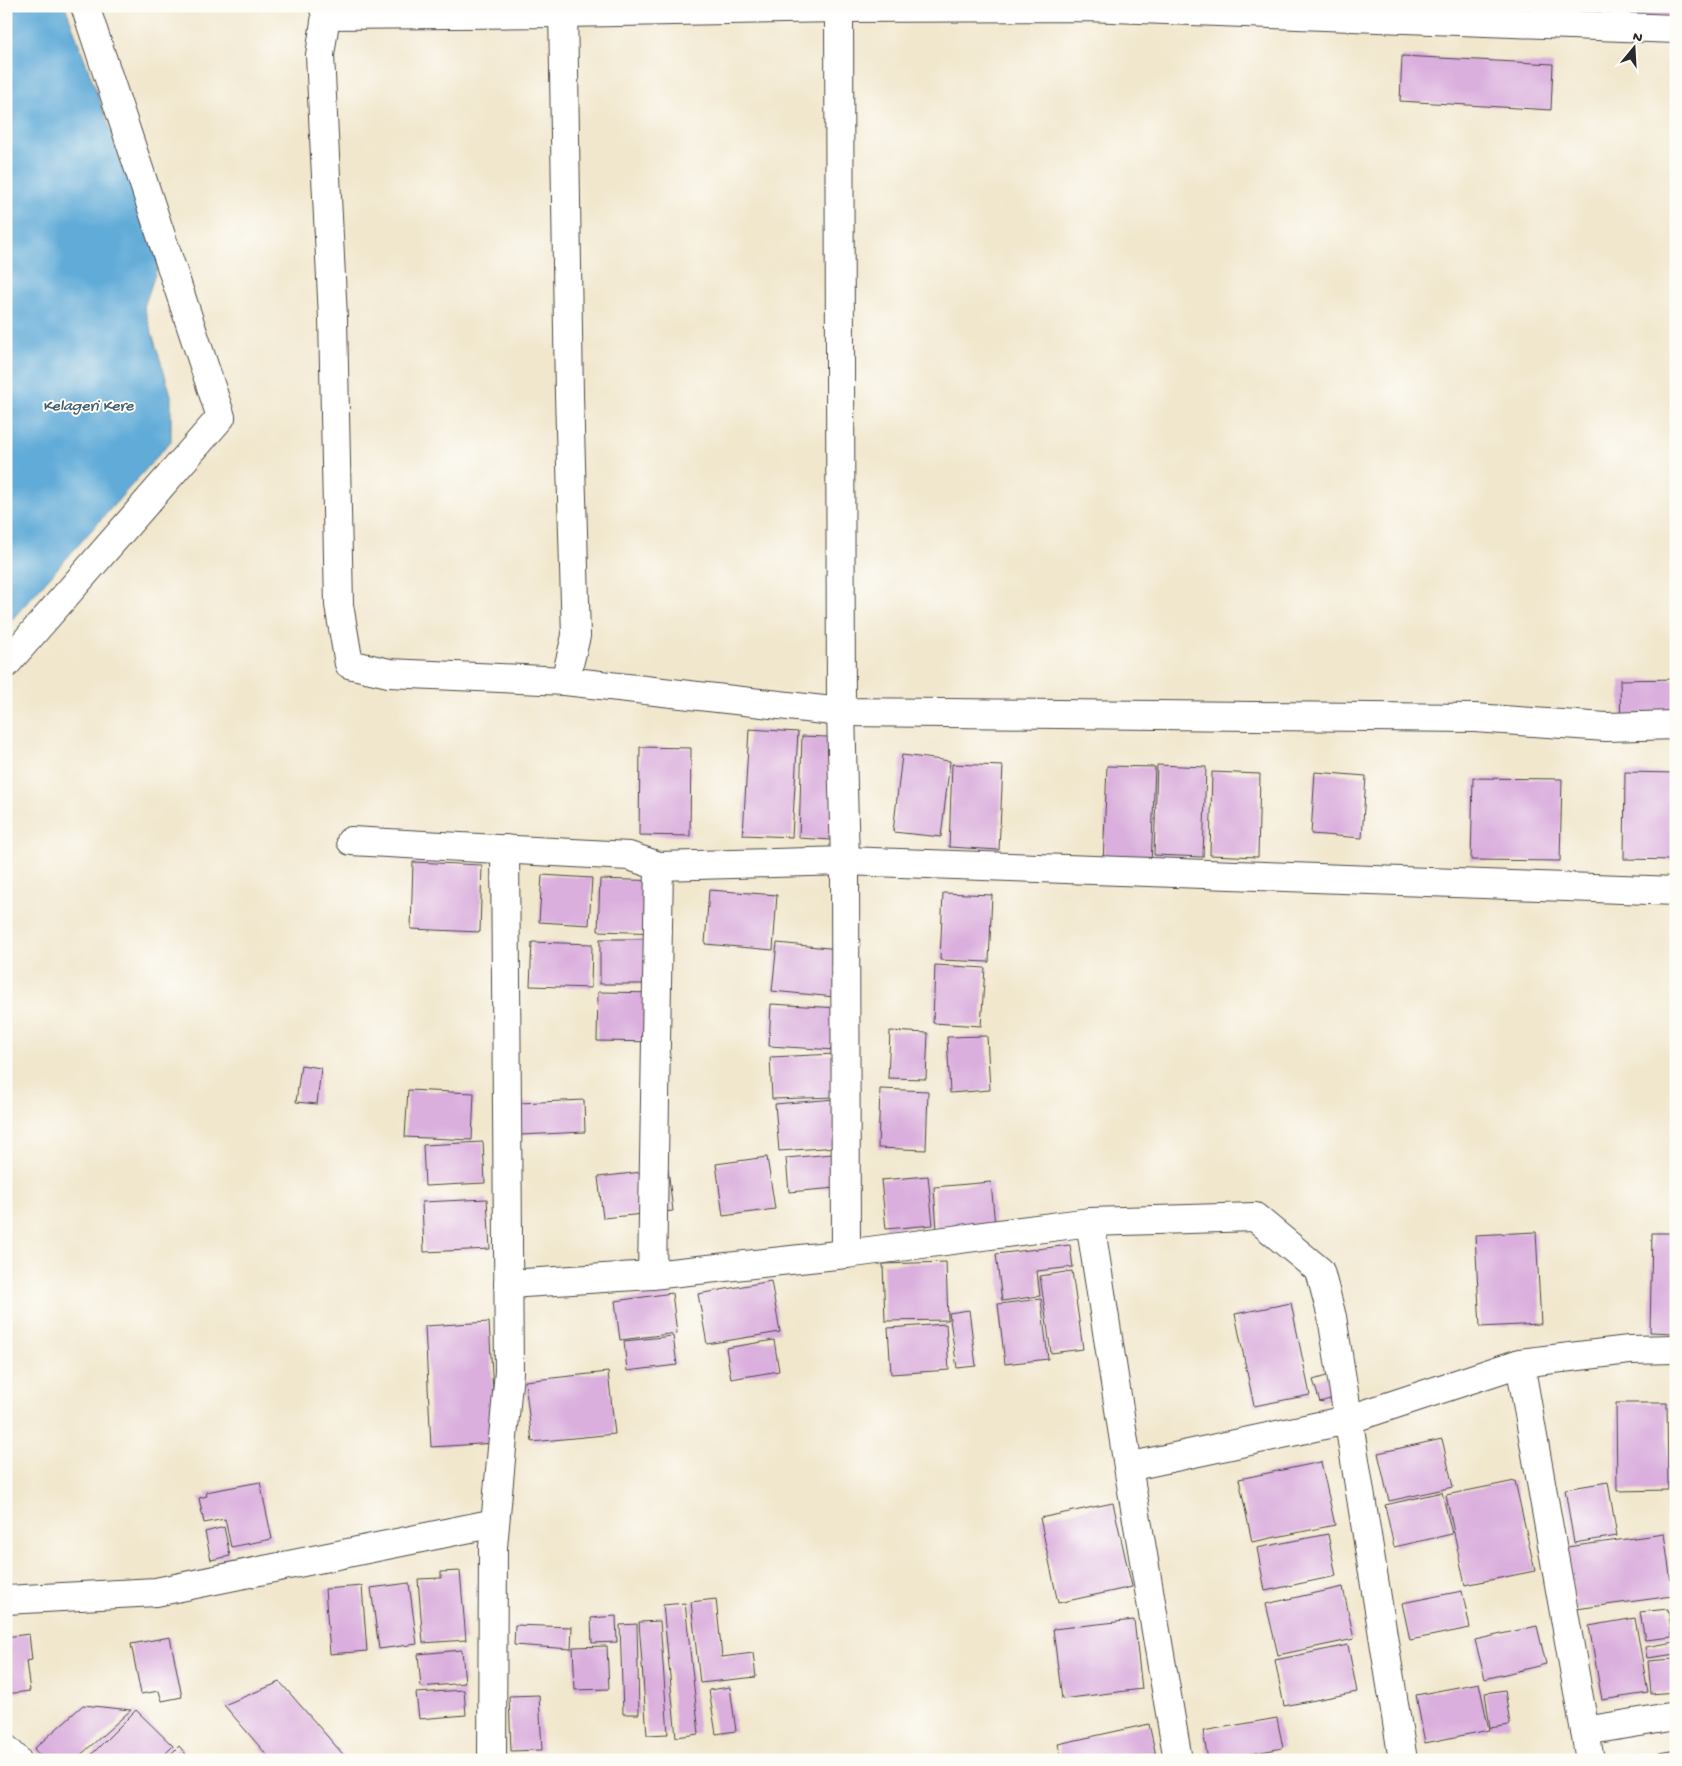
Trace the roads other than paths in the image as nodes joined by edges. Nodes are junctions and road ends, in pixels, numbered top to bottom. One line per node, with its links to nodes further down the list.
1 (85, 6): 6 (street)
2 (839, 7): 4 (street); 5 (street); 8 (street)
3 (325, 10): 4 (street); 7 (street)
4 (563, 10): 7 (street)
5 (1676, 29)
6 (6, 664)
7 (565, 682): 8 (street)
8 (841, 712): 9 (street); 12 (street)
9 (1676, 725)
10 (351, 841): 11 (street)
11 (505, 849): 13 (street); 18 (street)
12 (845, 861): 13 (street); 14 (street); 16 (street)
13 (660, 866): 17 (street)
14 (1676, 891)
15 (1090, 1222): 16 (street); 21 (street); 22 (street)
16 (846, 1254): 17 (street)
17 (652, 1276): 18 (street)
18 (508, 1284): 23 (street)
19 (1676, 1349): 20 (street)
20 (1520, 1363): 21 (street); 26 (street)
21 (1347, 1420): 22 (street); 31 (street)
22 (1128, 1467): 30 (street)
23 (495, 1523): 24 (street); 29 (street)
24 (6, 1600)
25 (1676, 1716): 26 (street)
26 (1585, 1731): 32 (street)
27 (6, 1749): 28 (street)
28 (17, 1760)
29 (492, 1760)
30 (1178, 1760)
31 (1403, 1760)
32 (1590, 1760)

